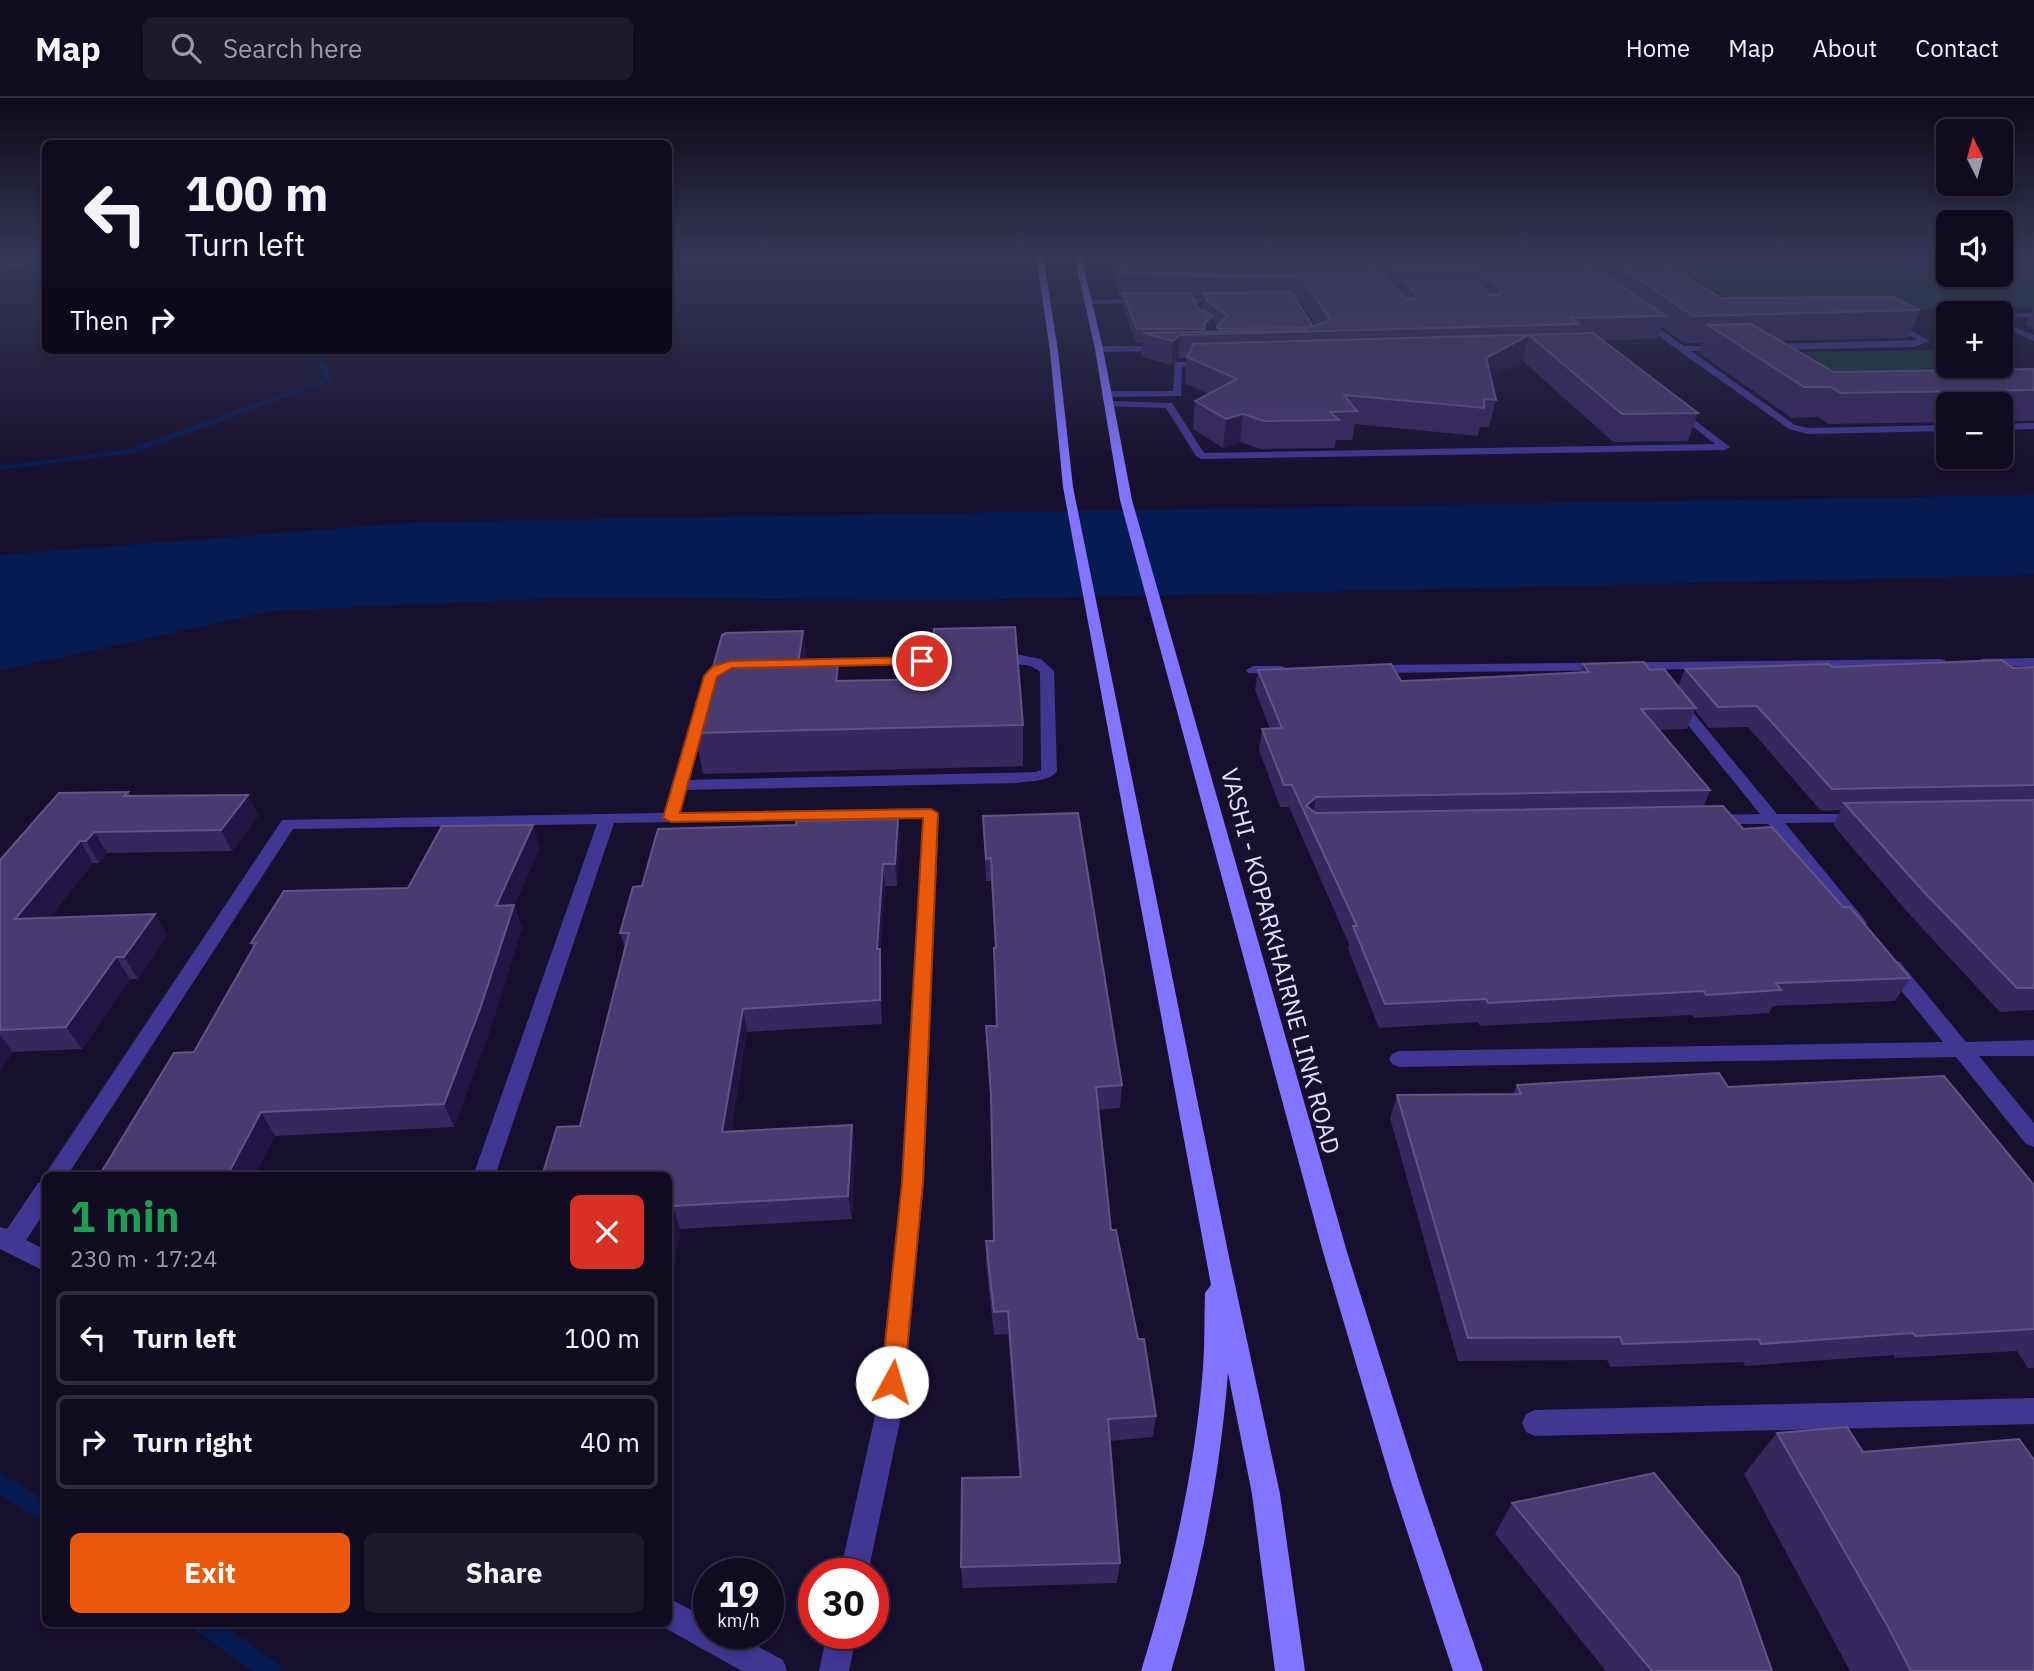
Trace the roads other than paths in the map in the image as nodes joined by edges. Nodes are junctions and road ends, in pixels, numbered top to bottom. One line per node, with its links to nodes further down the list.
1 (1049, 328): 43 (main road)
2 (1093, 328): 9 (main road, VASHI - KOPARKHAIRNE LINK ROAD)
3 (1652, 328): 11 (street)
4 (1899, 328): 7 (street)
5 (2013, 329): 6 (street)
6 (2034, 338)
7 (1757, 347)
8 (1731, 348): 11 (street)
9 (1098, 349): 10 (street); 13 (main road, VASHI - KOPARKHAIRNE LINK ROAD)
10 (1171, 349)
11 (1680, 349): 17 (street)
12 (1219, 363): 13 (street)
13 (1107, 399): 14 (street); 54 (main road, VASHI - KOPARKHAIRNE LINK ROAD)
14 (1663, 400)
15 (2034, 426): 16 (street)
16 (2013, 427)
17 (1936, 428)
18 (2034, 662): 20 (street)
19 (799, 663): 27 (street)
20 (2006, 663): 22 (street); 26 (street)
21 (745, 664): 27 (street)
22 (1647, 666): 23 (street); 31 (street)
23 (1362, 669)
24 (1253, 670): 25 (street)
25 (1294, 670)
26 (2025, 677)
27 (680, 785): 29 (street)
28 (1869, 817): 31 (street)
29 (671, 818): 30 (street); 47 (street)
30 (607, 819): 39 (street); 40 (street)
31 (1772, 819): 32 (street); 33 (street)
32 (1689, 820)
33 (1867, 934)
34 (1884, 955): 36 (street)
35 (2034, 1048): 36 (street)
36 (1961, 1049): 37 (street); 38 (street)
37 (1399, 1059)
38 (2034, 1138)
39 (58, 1172)
40 (485, 1172)
41 (42, 1195): 42 (street)
42 (5, 1240): 44 (street)
43 (1217, 1257): 52 (main road); 53 (main road)
44 (42, 1260)
45 (2034, 1412): 46 (street)
46 (1535, 1423)
47 (858, 1558)
48 (672, 1615): 50 (street)
49 (839, 1649): 51 (street)
50 (772, 1671)
51 (834, 1671)
52 (1156, 1671)
53 (1290, 1671)
54 (1468, 1671)

